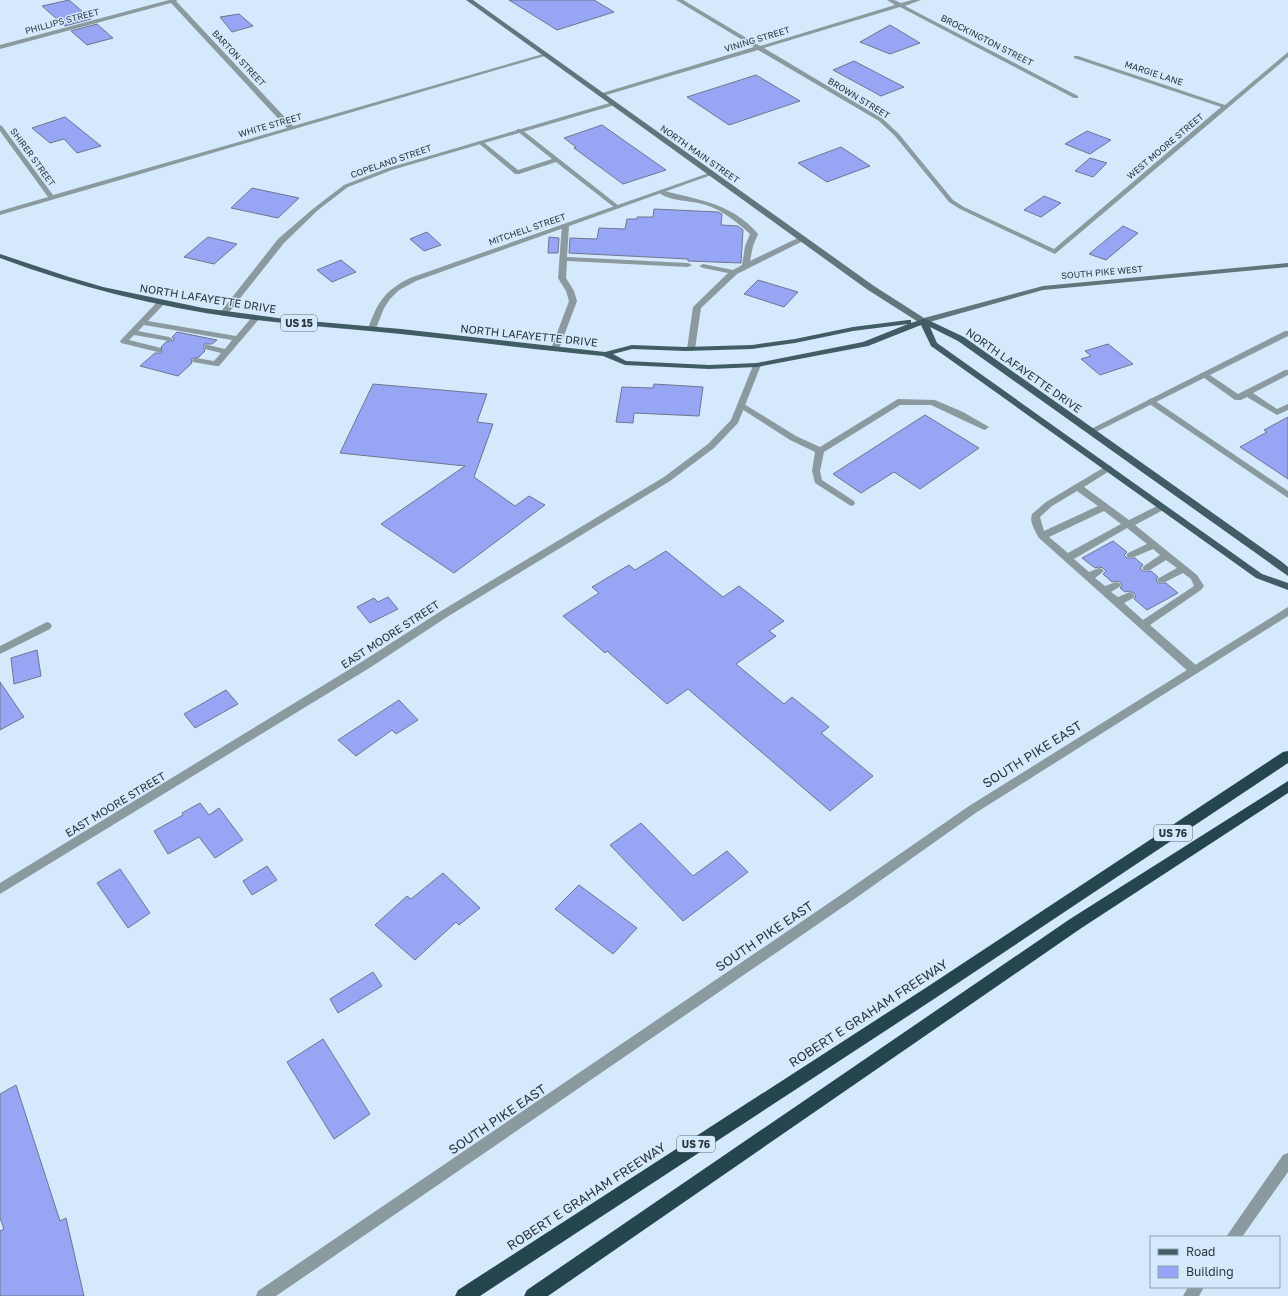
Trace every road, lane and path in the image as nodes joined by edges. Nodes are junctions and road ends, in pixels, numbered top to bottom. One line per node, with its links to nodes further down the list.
1 (174, 0): 7 (street, PHILLIPS STREET); 17 (street, BARTON STREET)
2 (469, 0): 10 (main road, NORTH MAIN STREET)
3 (679, 0): 8 (street, BROWN STREET)
4 (890, 0): 6 (street, BROCKINGTON STREET)
5 (918, 0): 6 (street, VINING STREET)
6 (900, 6): 8 (street, VINING STREET); 13 (street, BROCKINGTON STREET)
7 (0, 47)
8 (758, 48): 12 (street, VINING STREET); 28 (street, BROWN STREET)
9 (1288, 54): 15 (street, WEST MOORE STREET)
10 (545, 55): 12 (main road, NORTH MAIN STREET); 17 (street, WHITE STREET)
11 (1076, 57): 15 (street, MARGIE LANE)
12 (601, 95): 14 (main road, NORTH MAIN STREET)
13 (1076, 97)
14 (614, 104): 18 (street, COPELAND STREET); 21 (main road, NORTH MAIN STREET)
15 (1226, 107): 28 (street, WEST MOORE STREET)
16 (0, 127): 23 (street, SHIRER STREET)
17 (290, 128): 23 (street, WHITE STREET)
18 (519, 130): 19 (street, COPELAND STREET); 20 (street)
19 (480, 142): 20 (street); 37 (street, COPELAND STREET)
20 (557, 160): 24 (street)
21 (711, 174): 22 (street, MITCHELL STREET); 27 (main road, NORTH MAIN STREET)
22 (662, 192): 24 (street, MITCHELL STREET); 34 (street)
23 (51, 197): 25 (street, WHITE STREET)
24 (617, 208): 26 (street, MITCHELL STREET)
25 (0, 213)
26 (565, 226): 30 (street); 41 (street, MITCHELL STREET)
27 (803, 239): 34 (street); 39 (main road, NORTH MAIN STREET)
28 (1055, 252)
29 (0, 256): 36 (main road, NORTH LAFAYETTE DRIVE / US 15)
30 (564, 259): 31 (street); 49 (street)
31 (688, 265)
32 (1288, 265): 39 (main road, SOUTH PIKE WEST)
33 (703, 266): 35 (street)
34 (746, 266): 35 (street)
35 (734, 272): 47 (street)
36 (162, 303): 37 (main road, NORTH LAFAYETTE DRIVE / US 15); 40 (street)
37 (223, 314): 38 (main road, NORTH LAFAYETTE DRIVE / US 15)
38 (256, 318): 41 (main road, NORTH LAFAYETTE DRIVE / US 15); 45 (street)
39 (923, 321): 47 (main road); 53 (main road, NORTH LAFAYETTE DRIVE); 61 (main road, NORTH LAFAYETTE DRIVE); 63 (main road)
40 (143, 322): 42 (street); 45 (street)
41 (372, 329): 49 (main road, NORTH LAFAYETTE DRIVE / US 15)
42 (132, 332): 44 (street); 48 (street)
43 (1288, 333): 55 (street)
44 (169, 339)
45 (237, 339): 50 (street)
46 (208, 347): 50 (street)
47 (692, 349): 51 (main road)
48 (158, 350)
49 (555, 350): 51 (main road, NORTH LAFAYETTE DRIVE / US 15)
50 (226, 352): 52 (street)
51 (605, 354): 53 (main road, NORTH LAFAYETTE DRIVE / US 15)
52 (196, 360)
53 (756, 365): 58 (street, EAST MOORE STREET)
54 (1288, 372): 56 (street)
55 (1204, 375): 56 (street); 57 (street)
56 (1247, 393): 59 (street)
57 (1151, 401): 61 (street); 65 (street)
58 (741, 406): 62 (street); 93 (street, EAST MOORE STREET)
59 (1288, 406)
60 (985, 427): 62 (street)
61 (1091, 431): 78 (main road, NORTH LAFAYETTE DRIVE)
62 (820, 451): 66 (street)
63 (1108, 468): 64 (street); 68 (main road)
64 (1078, 486): 67 (street); 70 (street)
65 (1288, 495)
66 (851, 503)
67 (1104, 507): 69 (street); 70 (street)
68 (1162, 507): 69 (street); 82 (main road)
69 (1128, 524): 71 (street); 74 (street)
70 (1042, 536): 74 (street)
71 (1154, 545): 72 (street); 73 (street)
72 (1131, 555)
73 (1167, 556): 75 (street); 76 (street)
74 (1067, 558): 79 (street)
75 (1147, 568)
76 (1184, 569): 80 (street); 87 (street)
77 (1099, 571): 79 (street)
78 (1288, 573)
79 (1089, 577): 83 (street)
80 (1162, 580)
81 (1116, 585): 83 (street)
82 (1288, 587)
83 (1104, 591): 85 (street)
84 (1130, 596): 85 (street)
85 (1117, 602): 87 (street)
86 (1288, 611): 90 (street, SOUTH PIKE EAST)
87 (1143, 625): 90 (street)
88 (47, 626): 89 (street)
89 (0, 650)
90 (1194, 670): 97 (street, SOUTH PIKE EAST)
91 (1288, 756): 98 (highway, ROBERT E GRAHAM FREEWAY / US 76)
92 (1288, 786): 99 (highway, US 76)
93 (0, 888)
94 (1288, 1160): 95 (street)
95 (1234, 1236)
96 (1196, 1288): 100 (street)
97 (263, 1296)
98 (464, 1296)
99 (533, 1296)
100 (1190, 1296)

